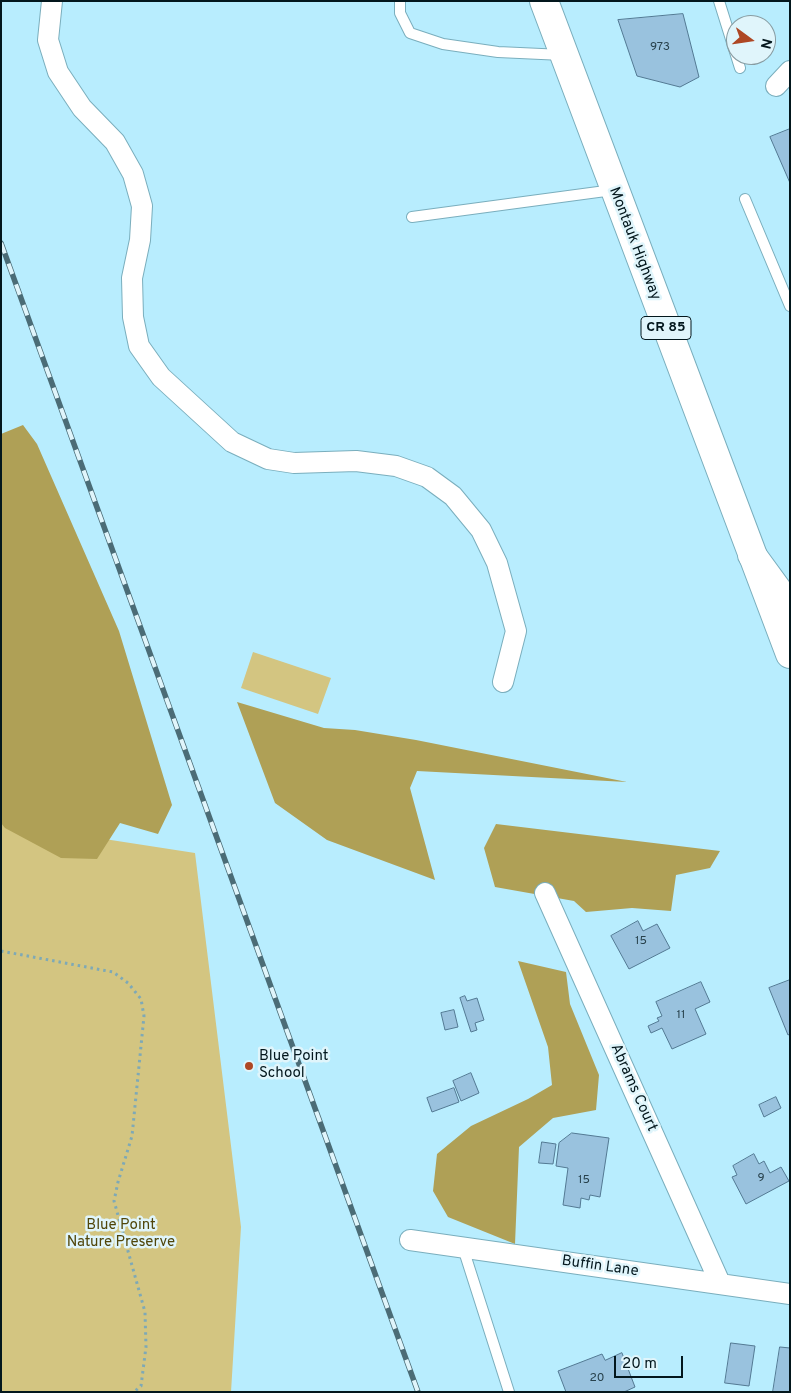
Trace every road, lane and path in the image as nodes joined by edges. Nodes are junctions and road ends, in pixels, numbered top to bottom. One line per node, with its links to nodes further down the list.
1 (52, 1): 16 (street)
2 (400, 1): 5 (lane)
3 (544, 1): 5 (main road, Montauk Highway / CR 85)
4 (719, 1): 6 (lane)
5 (563, 55): 9 (main road, Montauk Highway / CR 85)
6 (740, 68)
7 (790, 71): 8 (street)
8 (776, 86)
9 (614, 190): 11 (lane); 13 (main road, Montauk Highway / CR 85)
10 (746, 199): 12 (lane)
11 (412, 216)
12 (790, 306)
13 (752, 555): 14 (main road); 15 (main road, Montauk Highway / CR 85)
14 (790, 607)
15 (790, 654)
16 (503, 682)
17 (545, 893): 21 (street, Abrams Court)
18 (1, 951): 23 (path)
19 (410, 1240): 20 (street, Buffin Lane)
20 (463, 1248): 21 (street, Buffin Lane); 26 (lane)
21 (720, 1283): 22 (street, Buffin Lane)
22 (790, 1294)
23 (141, 1386): 24 (path); 25 (path)
24 (134, 1392)
25 (139, 1392)
26 (509, 1392)

